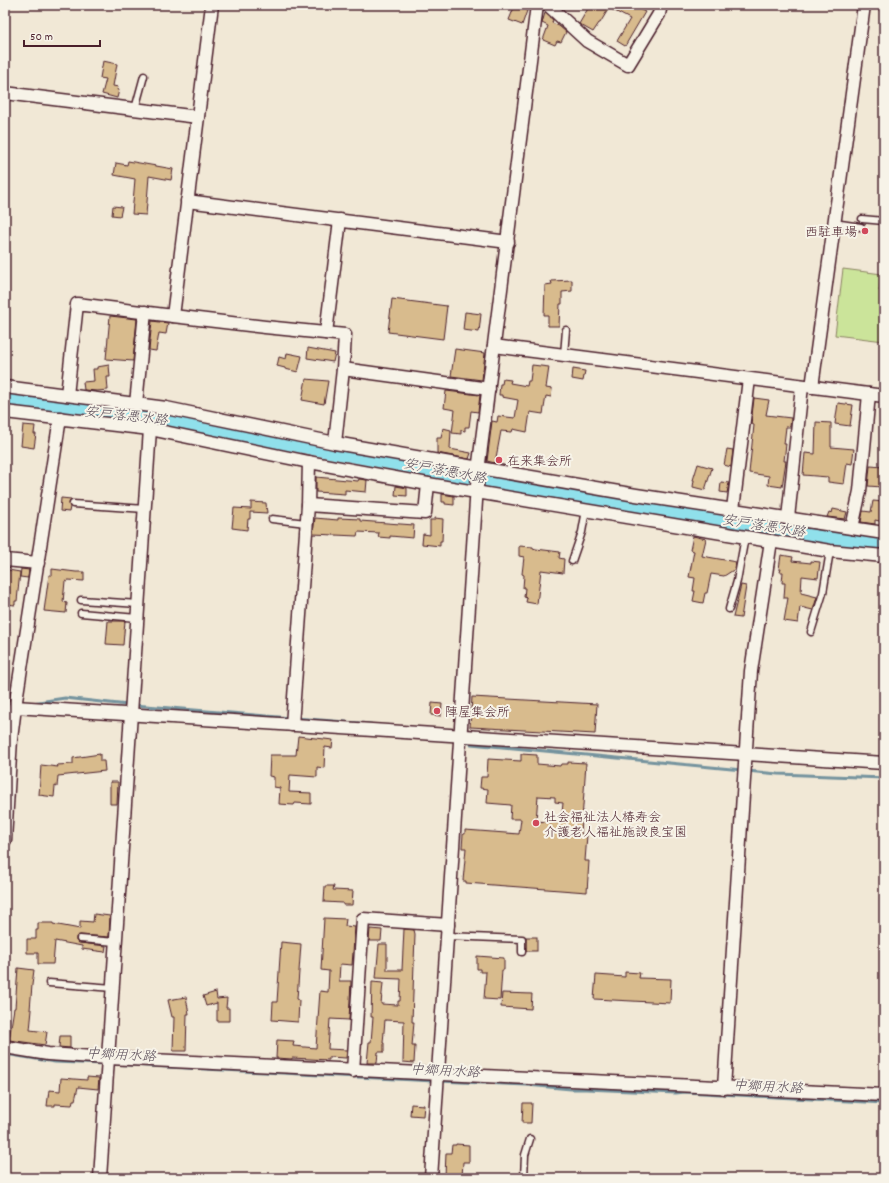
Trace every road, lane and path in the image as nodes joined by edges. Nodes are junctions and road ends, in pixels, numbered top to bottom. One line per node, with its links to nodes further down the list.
1 (212, 5): 9 (street)
2 (537, 5): 16 (street)
3 (548, 5): 4 (street)
4 (661, 5)
5 (864, 5): 14 (street)
6 (144, 76): 8 (lane)
7 (5, 93): 8 (street)
8 (135, 109): 9 (street)
9 (198, 117): 10 (street)
10 (187, 201): 12 (street); 18 (street)
11 (862, 219): 13 (lane)
12 (340, 220): 16 (street); 20 (street)
13 (884, 221)
14 (834, 223): 15 (lane); 25 (street)
15 (861, 227)
16 (508, 242): 21 (street)
17 (145, 312): 18 (street); 29 (street); 31 (street)
18 (173, 316): 20 (street)
19 (566, 330): 22 (lane)
20 (326, 333): 23 (street)
21 (494, 346): 22 (street); 27 (street)
22 (564, 355): 24 (street)
23 (343, 370): 27 (street); 35 (street)
24 (749, 378): 25 (street); 43 (street)
25 (807, 386): 28 (street); 45 (street)
26 (5, 388): 29 (street)
27 (488, 389): 37 (street)
28 (869, 394): 30 (street); 48 (street)
29 (67, 395): 31 (street)
30 (884, 396)
31 (136, 404): 35 (street)
32 (5, 412): 33 (street)
33 (60, 418): 34 (street); 56 (street)
34 (150, 429): 36 (street); 42 (street)
35 (335, 443): 37 (street)
36 (309, 462): 38 (street); 41 (street)
37 (478, 469): 39 (street); 43 (street)
38 (428, 484): 39 (street); 41 (street)
39 (477, 488): 44 (street); 66 (street)
40 (73, 504): 42 (lane)
41 (308, 505): 47 (street)
42 (145, 509): 58 (street)
43 (733, 509): 45 (street)
44 (586, 510): 50 (street); 55 (lane)
45 (788, 518): 48 (street)
46 (272, 519): 47 (lane)
47 (306, 523): 65 (street)
48 (852, 528): 49 (street)
49 (884, 533)
50 (745, 536): 51 (street); 59 (lane)
51 (772, 541): 52 (street); 67 (street)
52 (830, 551): 53 (street); 62 (lane)
53 (884, 556)
54 (5, 560): 56 (street)
55 (572, 561)
56 (38, 563): 63 (street)
57 (81, 600): 58 (lane)
58 (138, 604): 61 (street)
59 (729, 609)
60 (81, 613): 61 (lane)
61 (137, 618): 64 (street)
62 (811, 632)
63 (15, 707): 64 (street); 69 (street)
64 (131, 714): 65 (street); 72 (street)
65 (292, 726): 66 (street)
66 (461, 735): 67 (street); 70 (street)
67 (746, 754): 68 (street); 80 (street)
68 (884, 763)
69 (5, 840)
70 (447, 930): 73 (lane); 78 (street); 79 (street)
71 (80, 939): 72 (lane)
72 (116, 942): 75 (street)
73 (522, 952)
74 (49, 983): 75 (lane)
75 (113, 988): 77 (street)
76 (5, 1047): 77 (street)
77 (109, 1058): 78 (street); 83 (street)
78 (353, 1071): 79 (street)
79 (437, 1075): 80 (street); 84 (street)
80 (724, 1088): 81 (street)
81 (884, 1095)
82 (530, 1138): 85 (lane)
83 (100, 1178)
84 (431, 1178)
85 (524, 1178)

